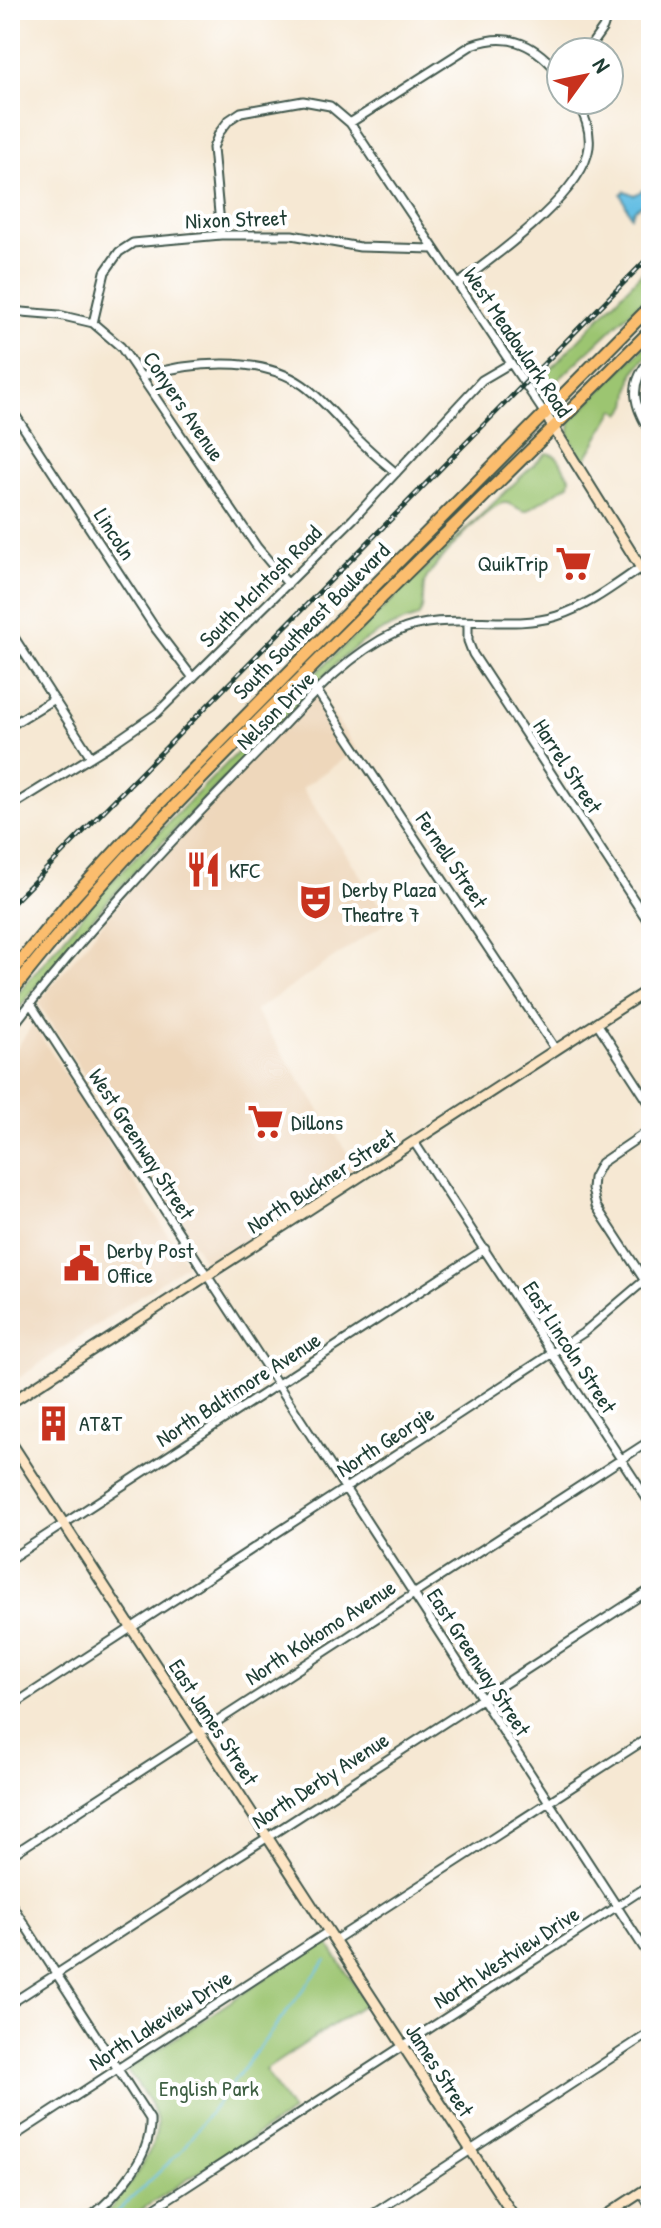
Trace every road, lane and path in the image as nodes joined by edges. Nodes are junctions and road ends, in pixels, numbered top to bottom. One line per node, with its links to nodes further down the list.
1 (609, 10): 2 (street)
2 (597, 36)
3 (545, 57): 5 (street)
4 (582, 116): 8 (street)
5 (350, 123): 6 (street); 7 (street, West Meadowlark Road)
6 (221, 235): 7 (street, Nixon Street); 11 (street, Nixon Street)
7 (433, 249): 8 (street, West Meadowlark Road)
8 (458, 284): 14 (street, West Meadowlark Road)
9 (651, 306): 17 (main road, South Southeast Boulevard)
10 (10, 311): 11 (street, Conyers Avenue)
11 (93, 323): 15 (street, Conyers Avenue)
12 (651, 330): 18 (main road, South Southeast Boulevard)
13 (651, 359): 19 (street)
14 (511, 363): 17 (street, West Meadowlark Road); 20 (street, South McIntosh Road)
15 (143, 376): 20 (street); 23 (street, Conyers Avenue)
16 (10, 407): 27 (street, Lincoln)
17 (545, 414): 18 (street, West Meadowlark Road); 34 (main road, South Southeast Boulevard)
18 (554, 428): 22 (street, West Meadowlark Road); 36 (main road, South Southeast Boulevard)
19 (651, 433)
20 (396, 473): 23 (street, South McIntosh Road)
21 (651, 561): 22 (street, Nelson Drive)
22 (641, 568): 24 (street, West Meadowlark Road); 25 (street, Nelson Drive)
23 (288, 584): 27 (street, South McIntosh Road)
24 (651, 584)
25 (468, 622): 28 (street, Nelson Drive); 33 (street, Harrel Street)
26 (10, 631): 29 (street)
27 (193, 678): 31 (street, South McIntosh Road)
28 (317, 691): 37 (street, Nelson Drive); 40 (street, Fernell Street)
29 (54, 699): 30 (street); 31 (street)
30 (10, 726)
31 (91, 757): 32 (street, South McIntosh Road)
32 (10, 807)
33 (651, 926)
34 (10, 974)
35 (651, 988): 38 (street, North Buckner Street)
36 (10, 994)
37 (30, 1003): 39 (street, Nelson Drive); 45 (street, West Greenway Street)
38 (597, 1023): 40 (street, North Buckner Street); 41 (street)
39 (10, 1030)
40 (556, 1050): 43 (street, North Buckner Street)
41 (651, 1106)
42 (651, 1129): 46 (street)
43 (414, 1142): 44 (street, East Lincoln Street); 45 (street, North Buckner Street)
44 (485, 1249): 47 (street, East Lincoln Street); 48 (street, North Baltimore Avenue)
45 (207, 1276): 48 (street, West Greenway Street); 49 (street, North Buckner Street)
46 (648, 1278): 47 (street, North Georgie)
47 (552, 1353): 52 (street, East Lincoln Street); 53 (street, North Georgie)
48 (277, 1384): 53 (street, East Greenway Street); 55 (street, North Baltimore Avenue)
49 (10, 1403)
50 (651, 1440): 52 (street, North Kokomo Avenue)
51 (10, 1441): 55 (street, East James Street)
52 (621, 1459): 54 (street, East Lincoln Street); 58 (street, North Kokomo Avenue)
53 (345, 1488): 58 (street, East Greenway Street); 59 (street, North Georgie)
54 (651, 1505)
55 (64, 1523): 56 (street, North Baltimore Avenue); 59 (street, East James Street)
56 (10, 1559)
57 (651, 1589): 60 (street, North Derby Avenue)
58 (413, 1593): 60 (street, East Greenway Street); 62 (street, North Kokomo Avenue)
59 (131, 1628): 61 (street, North Georgie); 62 (street, East James Street)
60 (480, 1698): 64 (street, East Greenway Street); 65 (street, North Derby Avenue)
61 (10, 1707)
62 (199, 1732): 65 (street, East James Street); 66 (street, North Kokomo Avenue)
63 (651, 1736): 64 (street, North Lakeview Drive)
64 (549, 1802): 69 (street, East Greenway Street); 70 (street, North Lakeview Drive)
65 (267, 1836): 70 (street, East James Street); 72 (street, North Derby Avenue)
66 (10, 1856)
67 (651, 1884): 69 (street, North Westview Drive)
68 (10, 1902): 72 (street)
69 (617, 1906): 71 (street, East Greenway Street); 75 (street, North Westview Drive)
70 (332, 1936): 75 (street, James Street); 76 (street, North Lakeview Drive)
71 (651, 1959)
72 (57, 1974): 73 (street, North Derby Avenue); 76 (street)
73 (10, 2004)
74 (651, 2032): 78 (street)
75 (402, 2045): 78 (street, James Street); 83 (street, North Westview Drive)
76 (118, 2069): 77 (street, North Lakeview Drive); 82 (street)
77 (10, 2139)
78 (471, 2150): 84 (street); 85 (street, James Street)
79 (651, 2186): 80 (street)
80 (641, 2192): 81 (street); 86 (street)
81 (651, 2208)
82 (89, 2218)
83 (139, 2218)
84 (367, 2218)
85 (515, 2218)
86 (602, 2218)

